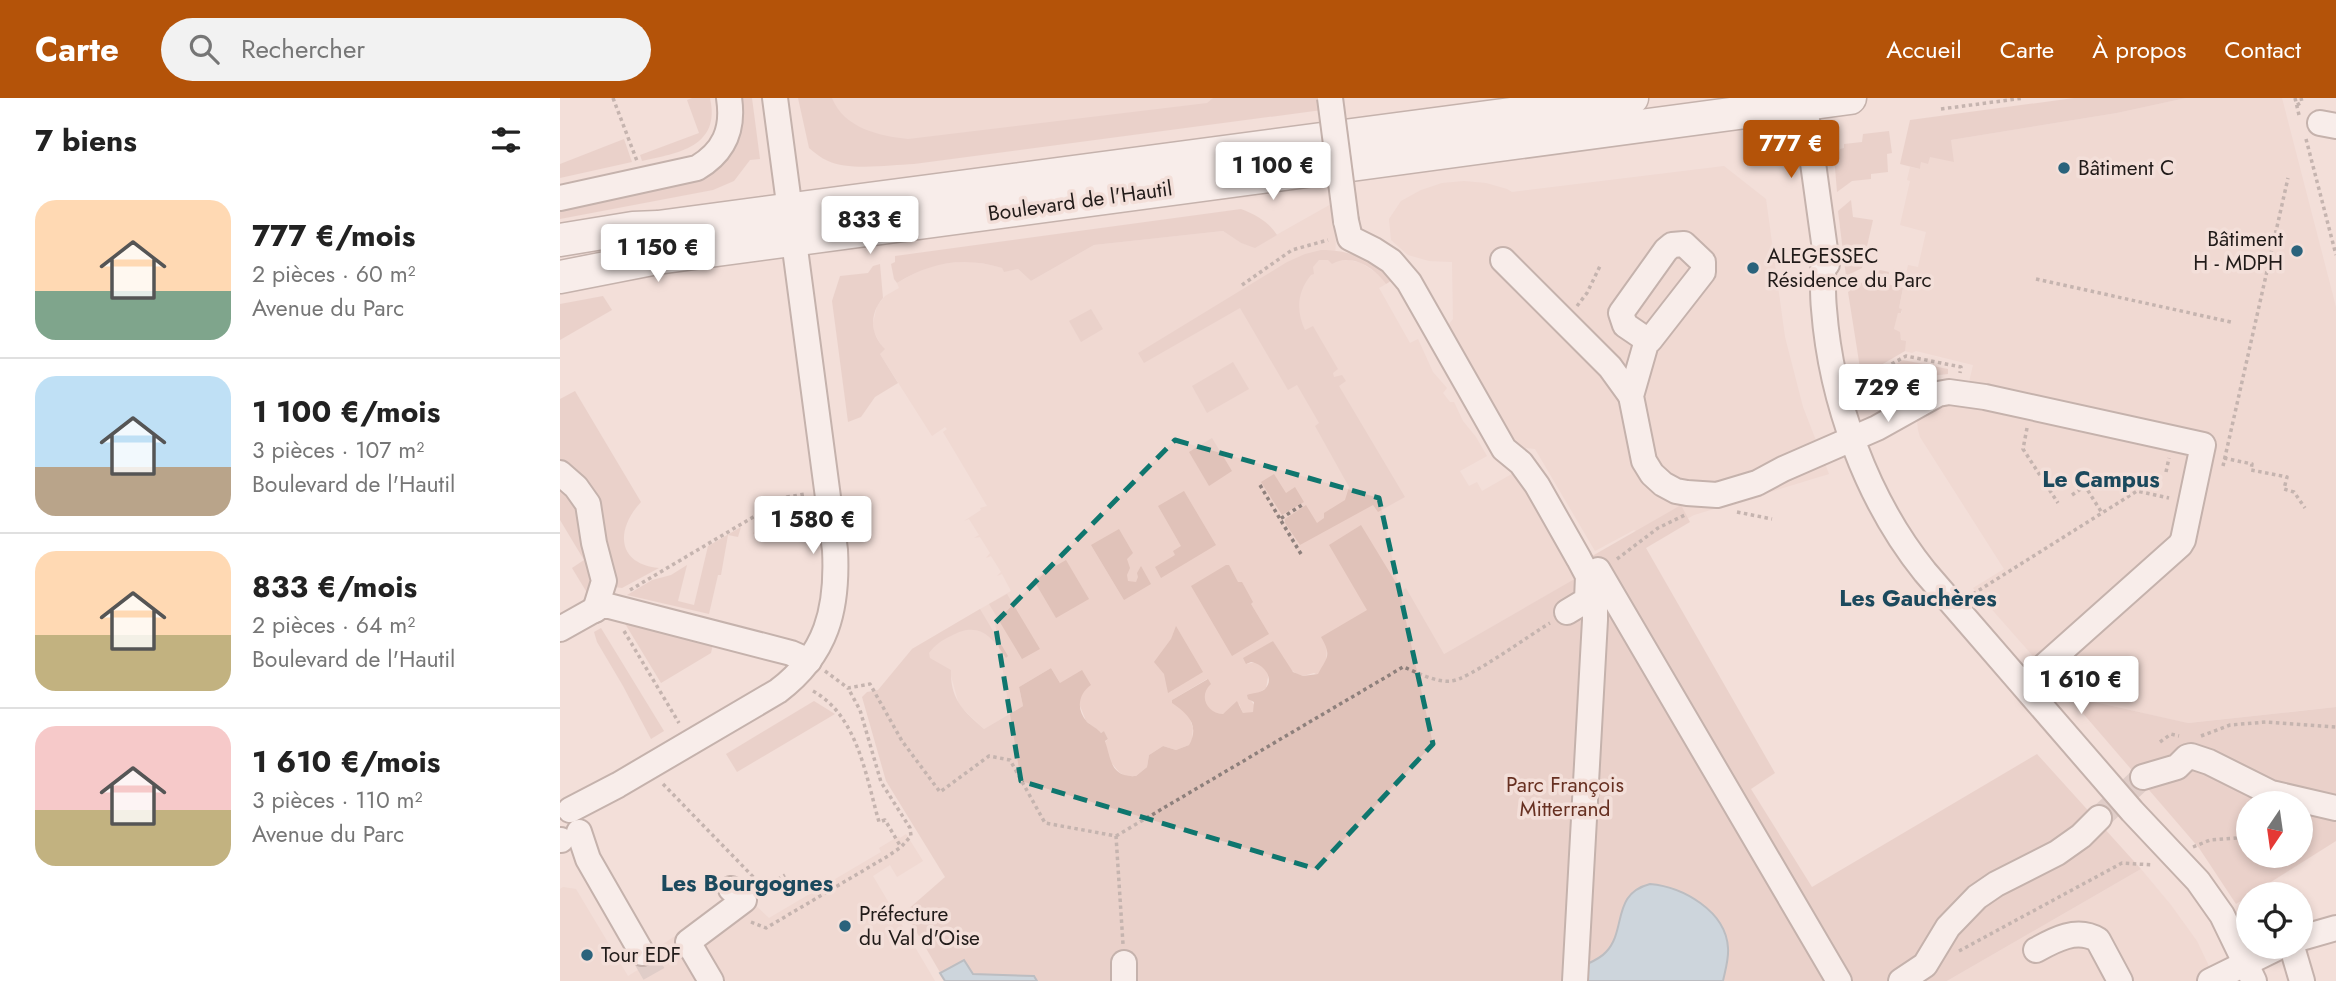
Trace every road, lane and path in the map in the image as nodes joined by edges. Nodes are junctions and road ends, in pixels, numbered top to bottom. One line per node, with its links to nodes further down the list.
1 (613, 98): 16 (path)
2 (729, 98): 16 (street)
3 (775, 98): 18 (street)
4 (1330, 98): 19 (street, bridge)
5 (1524, 98): 18 (street)
6 (1625, 98): 7 (main road, Boulevard de l'Hautil); 18 (main road, Boulevard de l'Hautil)
7 (1632, 98)
8 (1850, 98): 12 (main road, Boulevard de l'Hautil)
9 (2024, 98): 14 (path)
10 (2295, 98): 13 (path)
11 (2301, 98): 13 (path)
12 (1802, 102): 18 (main road, Boulevard de l'Hautil); 34 (street)
13 (2297, 105): 15 (path)
14 (1941, 109)
15 (2315, 126): 21 (path)
16 (643, 181): 17 (street)
17 (560, 198)
18 (794, 225): 20 (main road, Boulevard de l'Hautil); 24 (main road, Boulevard de l'Hautil); 54 (street)
19 (1348, 230): 26 (path); 49 (street)
20 (560, 240)
21 (2336, 256)
22 (1503, 260): 27 (street)
23 (1601, 264): 27 (path)
24 (570, 275)
25 (2036, 279): 28 (path)
26 (1242, 285)
27 (1566, 322): 32 (street)
28 (2231, 322)
29 (1647, 340): 32 (street)
30 (1959, 379): 31 (path)
31 (1861, 381)
32 (1631, 396): 34 (street)
33 (2030, 407): 34 (street); 40 (path); 55 (street)
34 (1860, 435): 55 (street)
35 (2224, 458): 42 (path)
36 (560, 473): 51 (street)
37 (1260, 485): 46 (path)
38 (805, 494): 50 (path)
39 (2071, 495): 45 (path)
40 (2058, 503)
41 (1302, 505): 46 (path)
42 (2305, 508)
43 (1693, 511): 49 (path)
44 (1731, 511): 47 (path)
45 (2102, 513)
46 (1279, 519): 48 (path)
47 (1772, 519)
48 (1301, 554)
49 (1599, 571): 52 (street); 82 (street); 83 (street)
50 (621, 609): 51 (street); 54 (street); 60 (path)
51 (595, 610): 53 (street)
52 (1566, 612): 66 (path)
53 (560, 629)
54 (809, 661): 56 (path); 60 (street)
55 (2022, 683): 69 (street)
56 (848, 688): 66 (path); 68 (path)
57 (813, 691): 68 (path)
58 (2336, 727): 59 (path)
59 (2197, 738)
60 (692, 743): 65 (street)
61 (2143, 777): 63 (street)
62 (663, 784): 70 (path)
63 (2336, 808)
64 (2099, 818): 78 (street)
65 (567, 830): 75 (street)
66 (1116, 836): 79 (path)
67 (2236, 838): 69 (path)
68 (901, 848): 71 (path)
69 (2174, 860): 78 (path); 80 (street)
70 (785, 875)
71 (732, 900): 81 (street)
72 (2336, 928): 73 (street)
73 (2313, 935)
74 (2036, 950): 85 (street)
75 (642, 953)
76 (2262, 959): 80 (street)
77 (2296, 959): 87 (street)
78 (1925, 965): 84 (street)
79 (1124, 972)
80 (2243, 973): 86 (street)
81 (711, 981)
82 (1575, 981)
83 (1839, 981)
84 (1901, 981)
85 (2120, 981)
86 (2210, 981)
87 (2302, 981)

